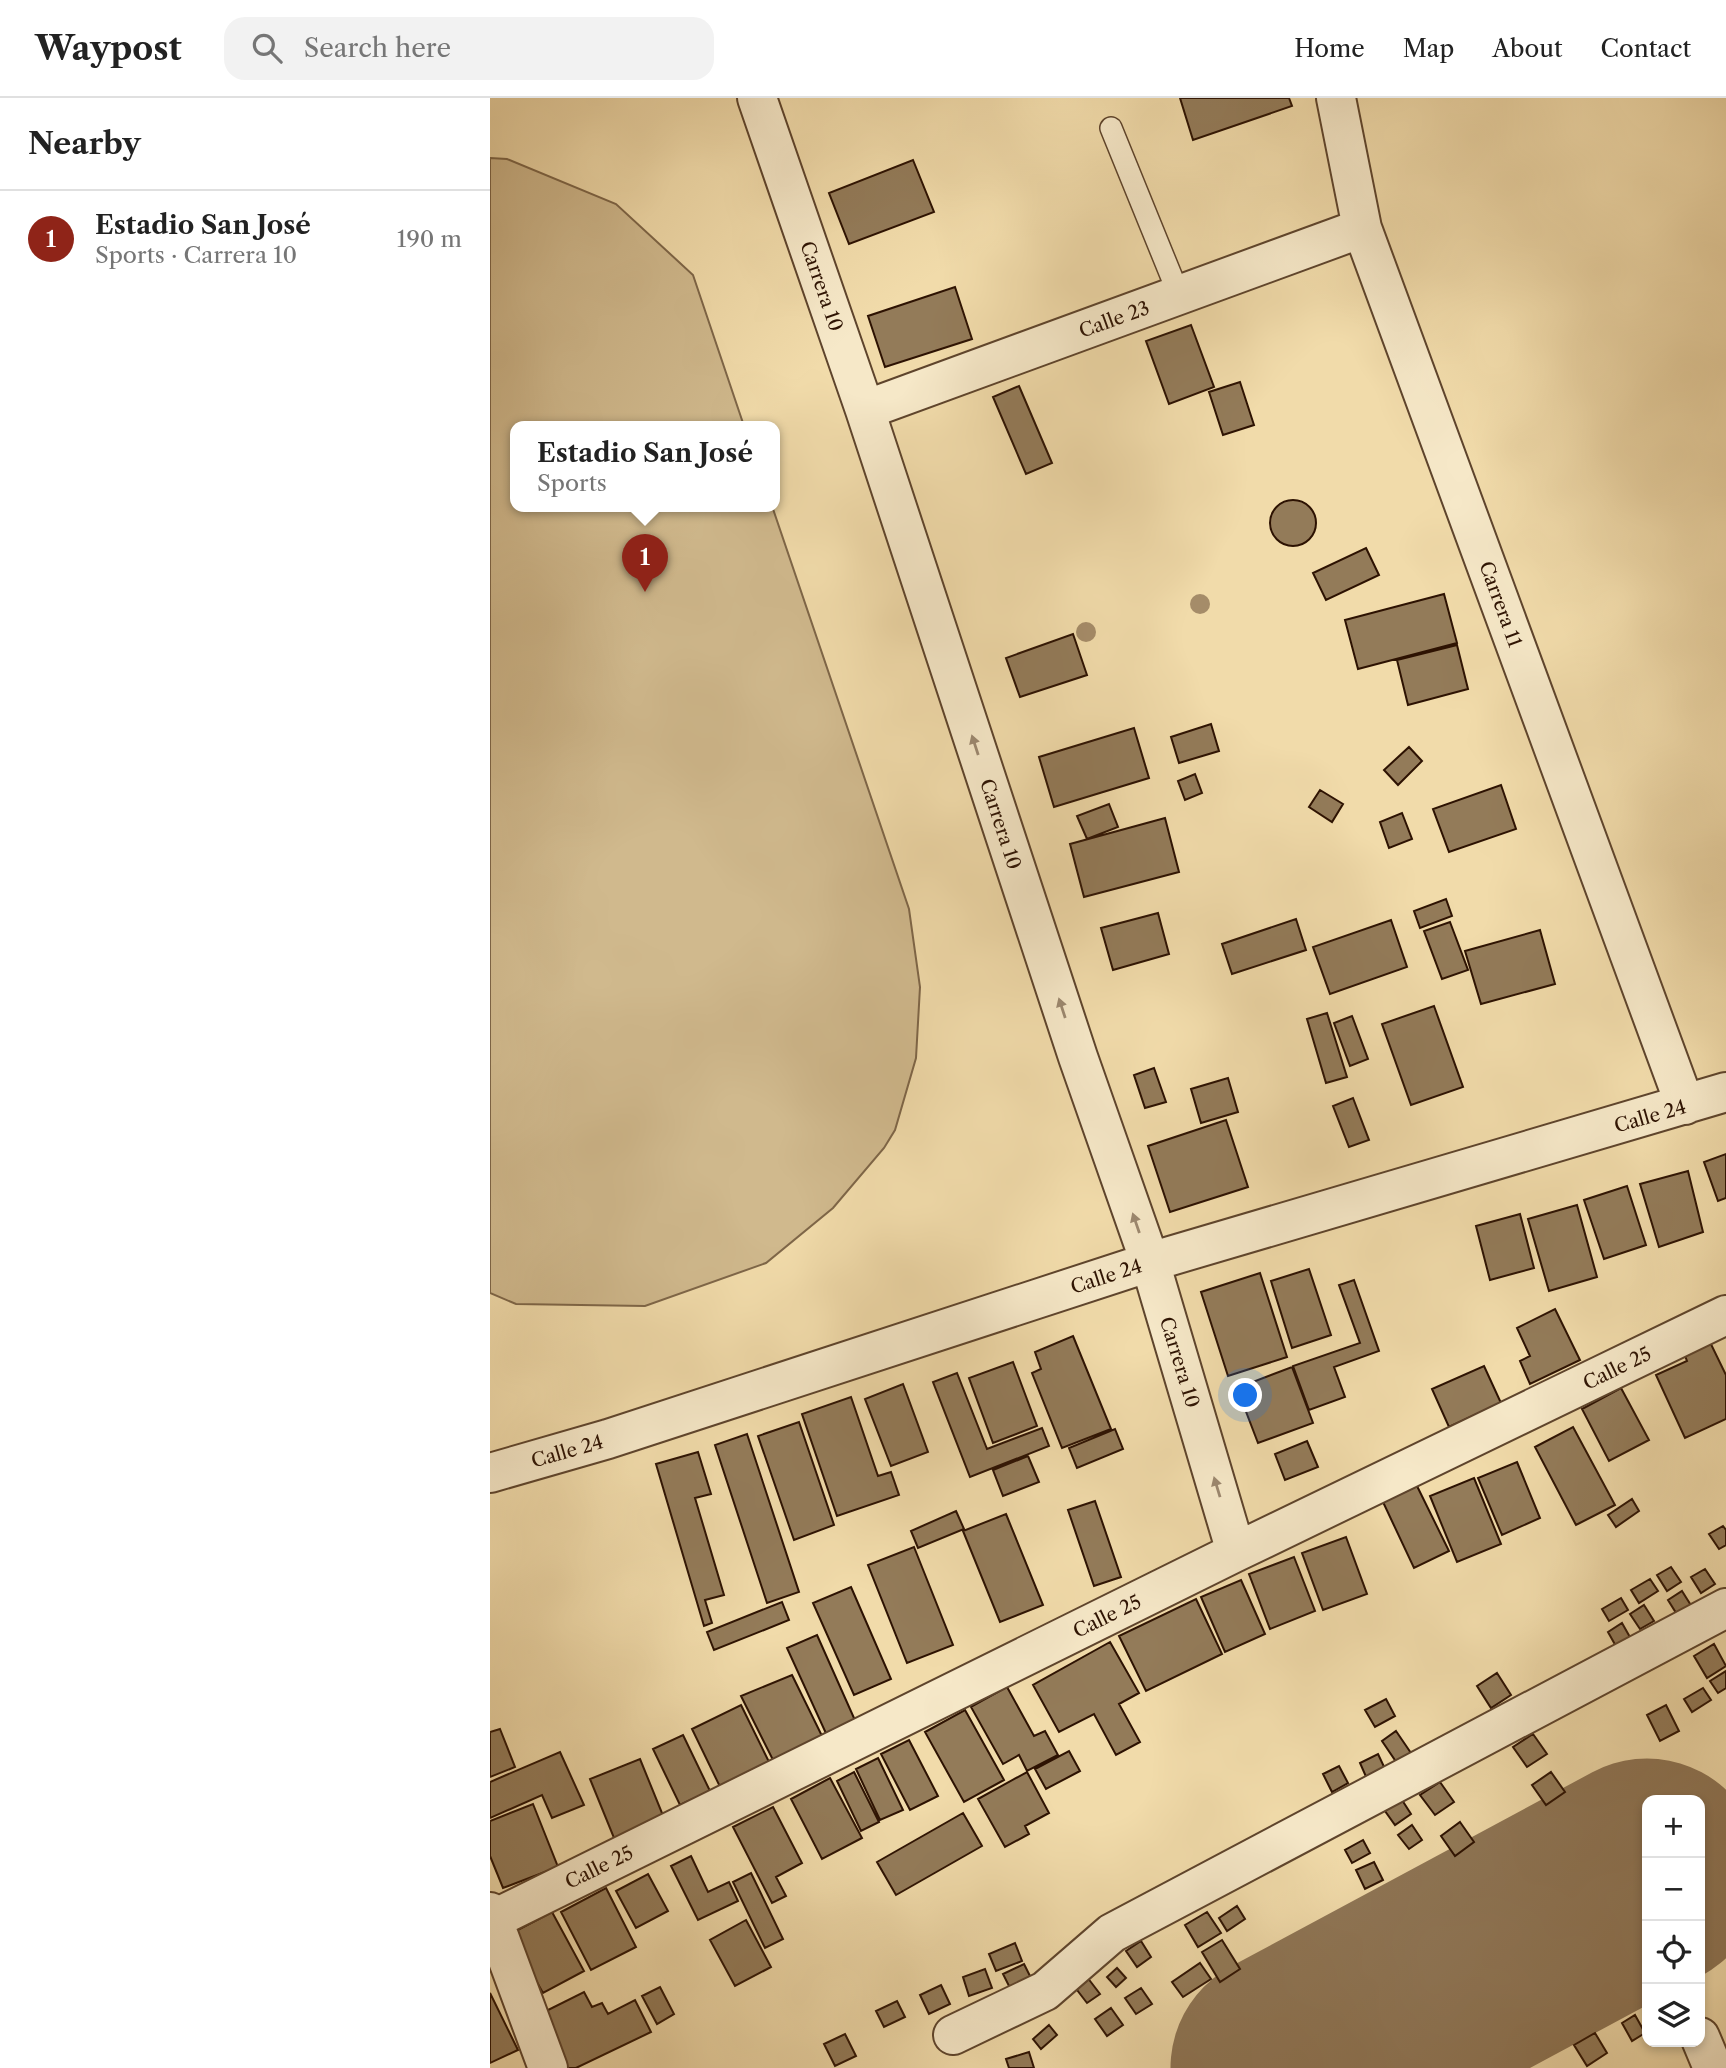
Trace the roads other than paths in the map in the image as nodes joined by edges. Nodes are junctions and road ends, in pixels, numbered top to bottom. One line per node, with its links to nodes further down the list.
1 (757, 98): 6 (street, Carrera 10)
2 (1336, 98): 4 (street, Carrera 11)
3 (1111, 128): 5 (lane)
4 (1363, 228): 5 (street, Calle 23); 8 (street, Carrera 11)
5 (1179, 295): 6 (street, Calle 23)
6 (865, 410): 9 (street, Carrera 10, one-way to 6)
7 (1726, 1092): 8 (street, Calle 24)
8 (1685, 1105): 9 (street, Calle 24)
9 (1150, 1262): 11 (street, Calle 24); 12 (street, Carrera 10, one-way to 9)
10 (1726, 1315): 12 (street, Calle 25)
11 (490, 1473)
12 (1236, 1552): 14 (street, Calle 25)
13 (1726, 1608): 15 (street)
14 (491, 1917): 18 (street)
15 (953, 2035)
16 (1704, 2047): 19 (street)
17 (1726, 2062): 19 (street)
18 (548, 2068)
19 (1713, 2068)

